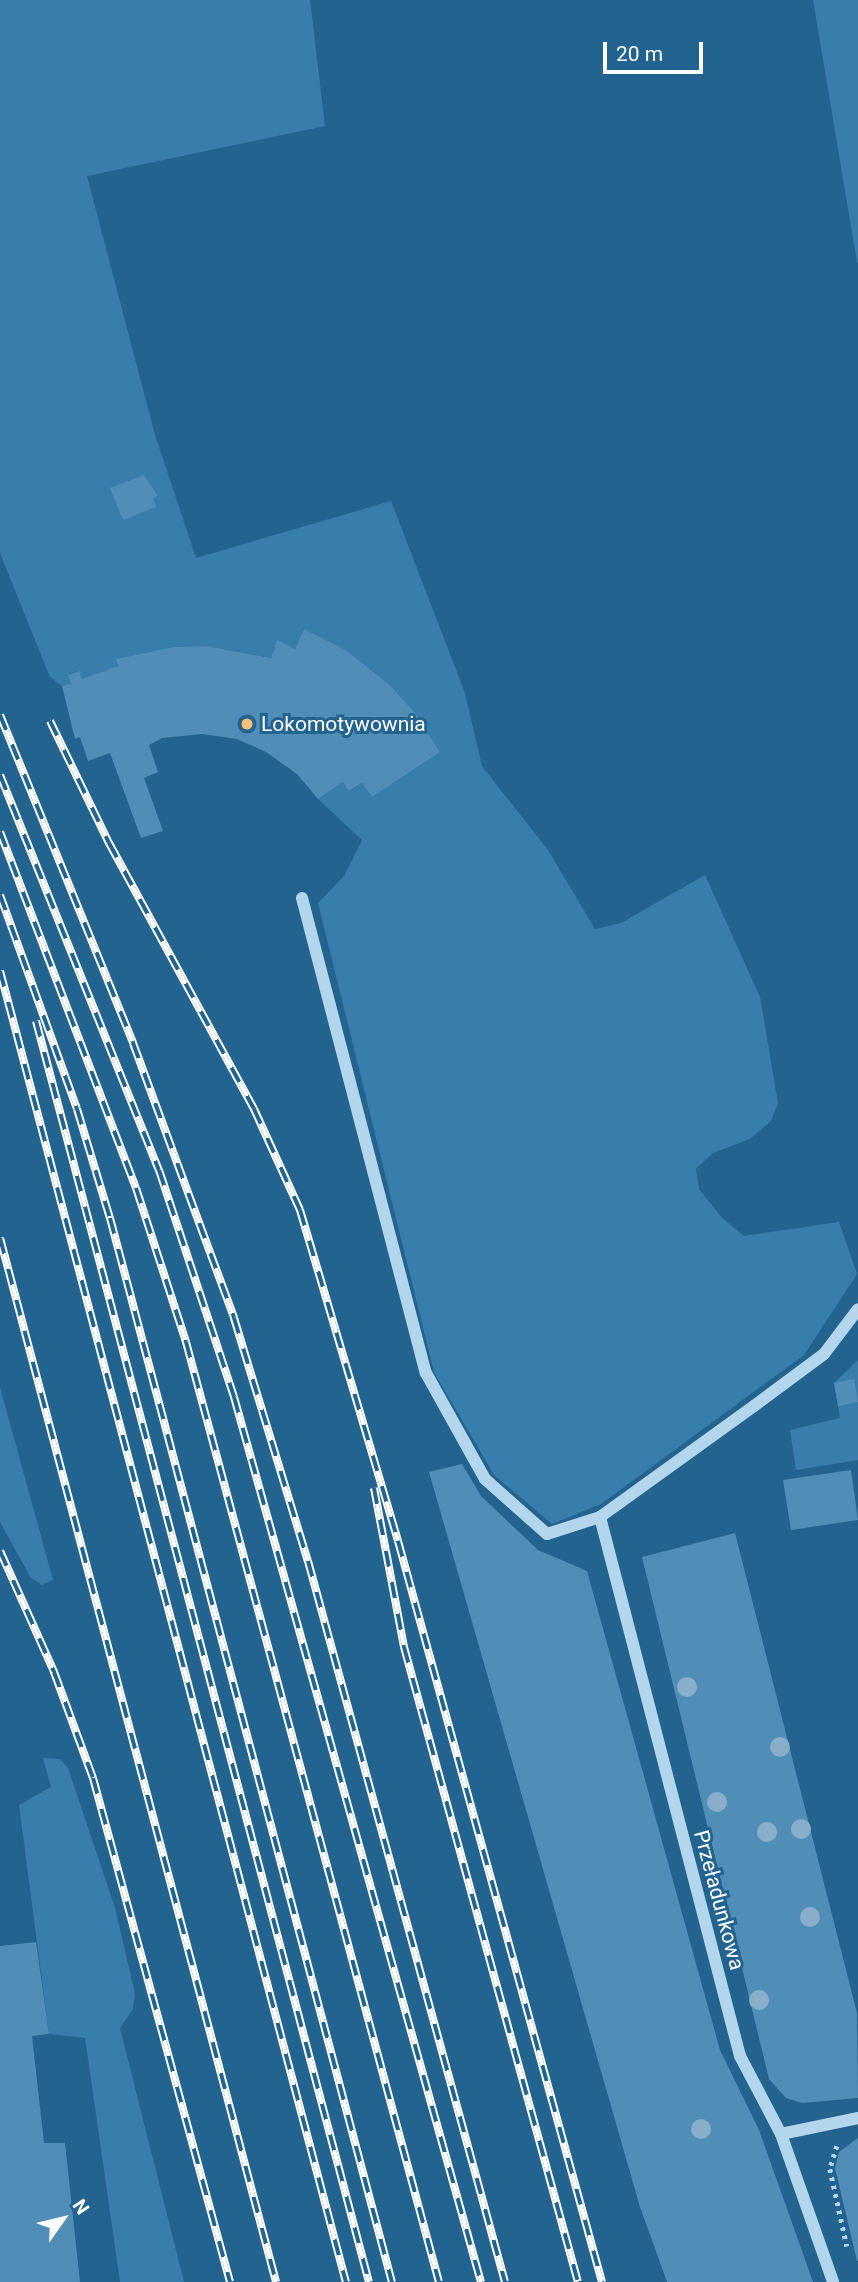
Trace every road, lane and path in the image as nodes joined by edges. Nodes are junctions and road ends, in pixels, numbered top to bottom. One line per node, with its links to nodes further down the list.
1 (302, 898): 3 (street)
2 (858, 1309): 3 (street)
3 (600, 1517): 5 (street, Przeładunkowa)
4 (858, 2118): 5 (street)
5 (781, 2134): 8 (street, Przeładunkowa)
6 (841, 2141): 7 (path)
7 (850, 2257)
8 (833, 2282)

